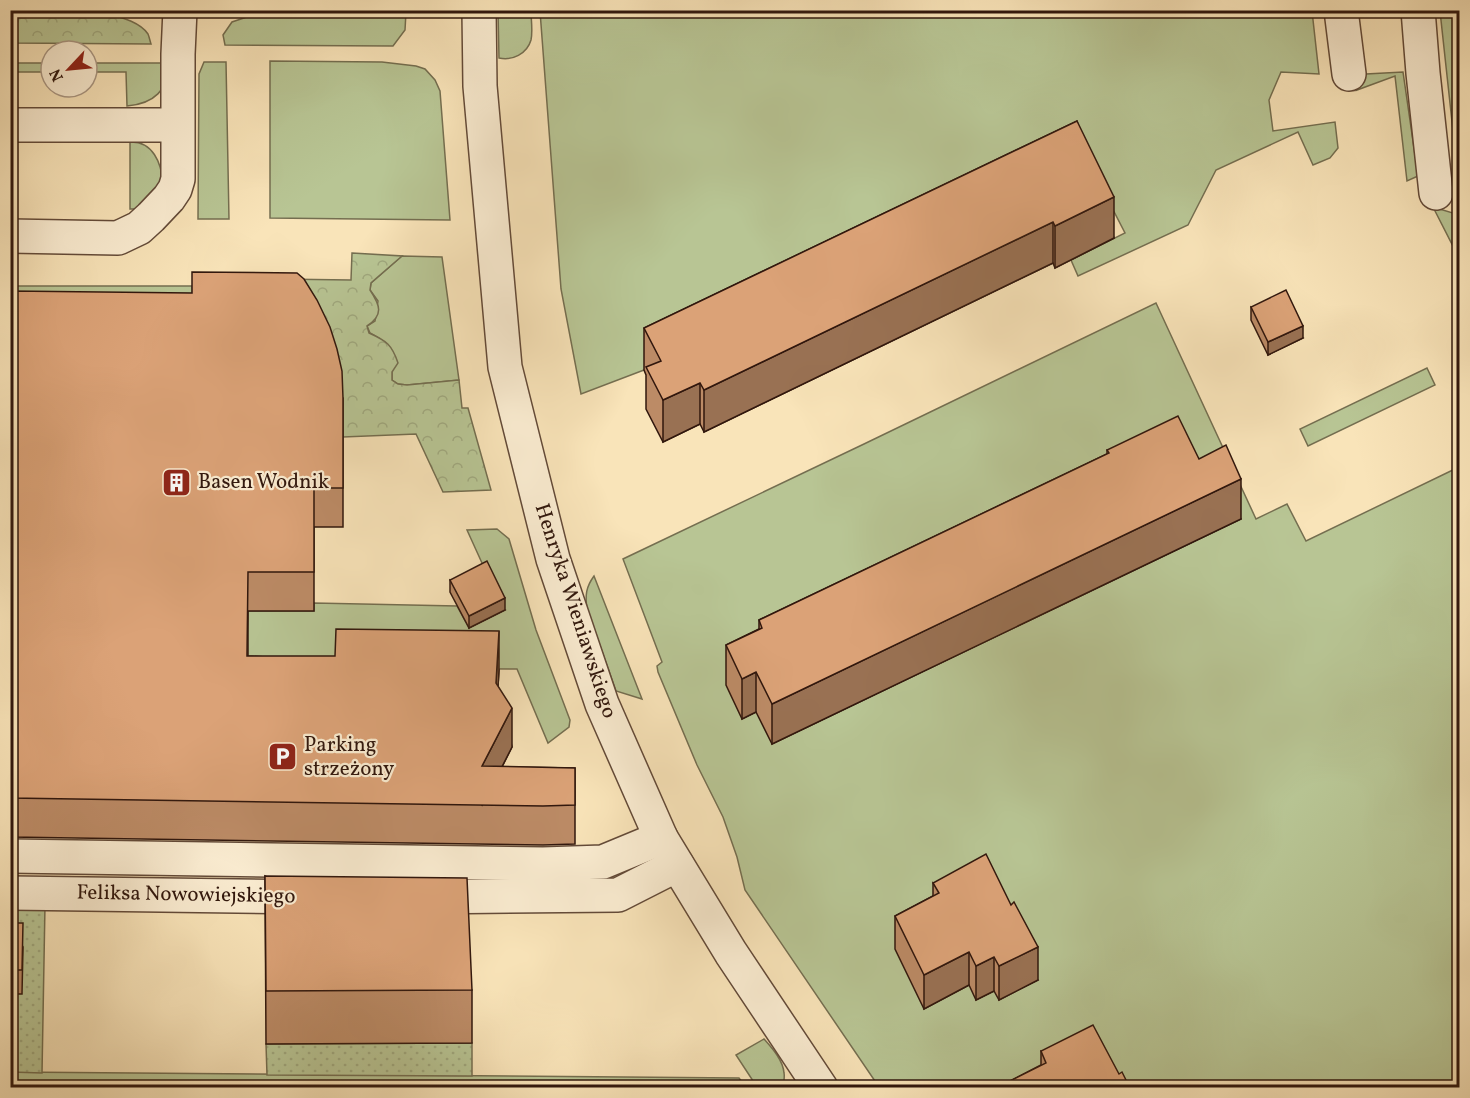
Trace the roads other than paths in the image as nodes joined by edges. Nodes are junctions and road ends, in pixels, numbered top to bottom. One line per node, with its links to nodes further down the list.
1 (180, 10): 7 (street)
2 (479, 10): 10 (street, Henryka Wieniawskiego)
3 (1341, 10): 5 (street)
4 (1418, 10): 8 (street)
5 (1349, 74)
6 (10, 125): 7 (street)
7 (177, 125): 9 (street)
8 (1436, 193)
9 (10, 236)
10 (669, 851): 11 (street, Feliksa Nowowiejskiego); 14 (street); 15 (street, Henryka Wieniawskiego)
11 (10, 856)
12 (10, 893): 13 (street, Feliksa Nowowiejskiego)
13 (341, 897)
14 (388, 897)
15 (821, 1088)

